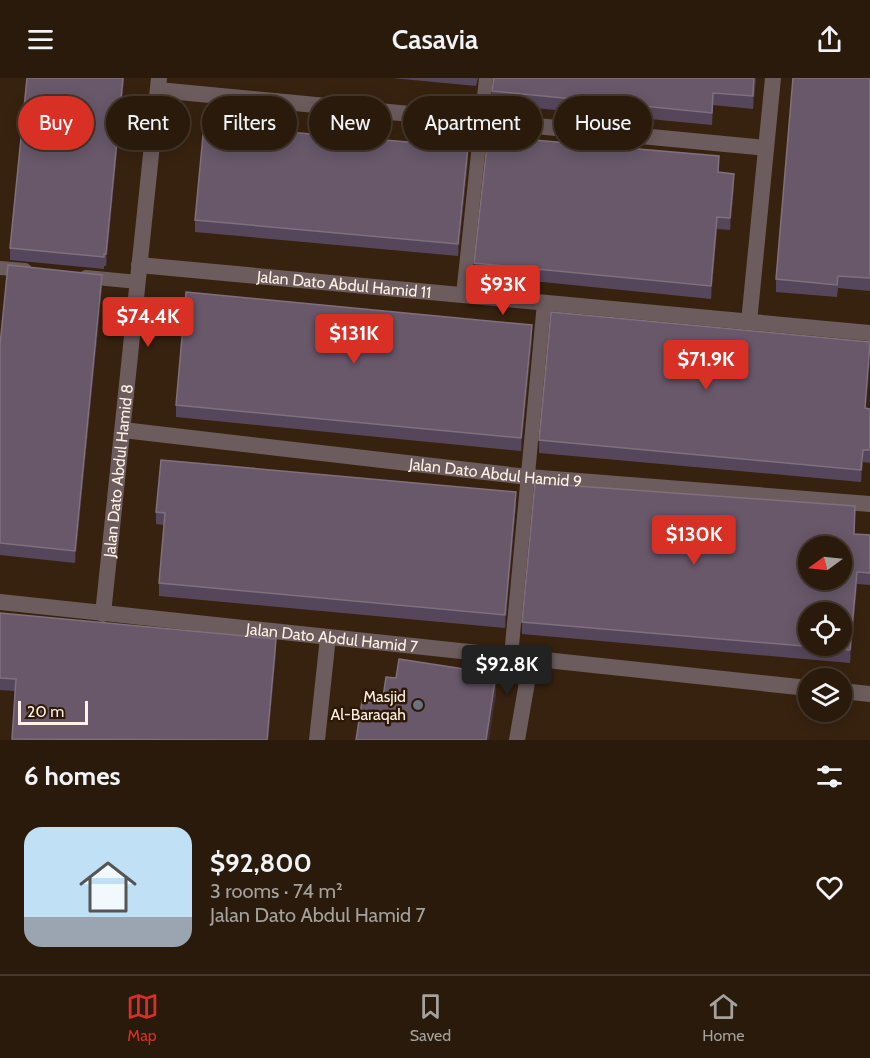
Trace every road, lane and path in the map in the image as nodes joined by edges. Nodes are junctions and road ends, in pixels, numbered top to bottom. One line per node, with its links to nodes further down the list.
1 (486, 78): 4 (lane)
2 (773, 78): 7 (street)
3 (158, 84): 5 (street); 11 (street, Jalan Dato Abdul Hamid 8)
4 (484, 96)
5 (403, 112)
6 (542, 127): 7 (street)
7 (766, 148): 15 (street)
8 (479, 150): 13 (lane)
9 (0, 268): 10 (lane)
10 (34, 272)
11 (139, 274): 12 (lane); 13 (street, Jalan Dato Abdul Hamid 11); 17 (street, Jalan Dato Abdul Hamid 8)
12 (69, 275)
13 (463, 295): 14 (street, Jalan Dato Abdul Hamid 11)
14 (544, 303): 15 (street, Jalan Dato Abdul Hamid 11); 18 (lane)
15 (749, 322): 16 (street, Jalan Dato Abdul Hamid 11)
16 (870, 333)
17 (123, 430): 18 (street, Jalan Dato Abdul Hamid 9); 21 (street, Jalan Dato Abdul Hamid 8)
18 (528, 477): 19 (street, Jalan Dato Abdul Hamid 9); 23 (lane)
19 (870, 504)
20 (0, 603): 21 (street, Jalan Dato Abdul Hamid 7)
21 (104, 614): 22 (street, Jalan Dato Abdul Hamid 7)
22 (328, 637): 23 (street, Jalan Dato Abdul Hamid 7); 28 (street)
23 (511, 656): 24 (street, Jalan Dato Abdul Hamid 7)
24 (531, 658): 25 (street, Jalan Dato Abdul Hamid 7); 29 (street)
25 (798, 687)
26 (852, 692): 27 (street)
27 (870, 694)
28 (317, 740)
29 (517, 740)

